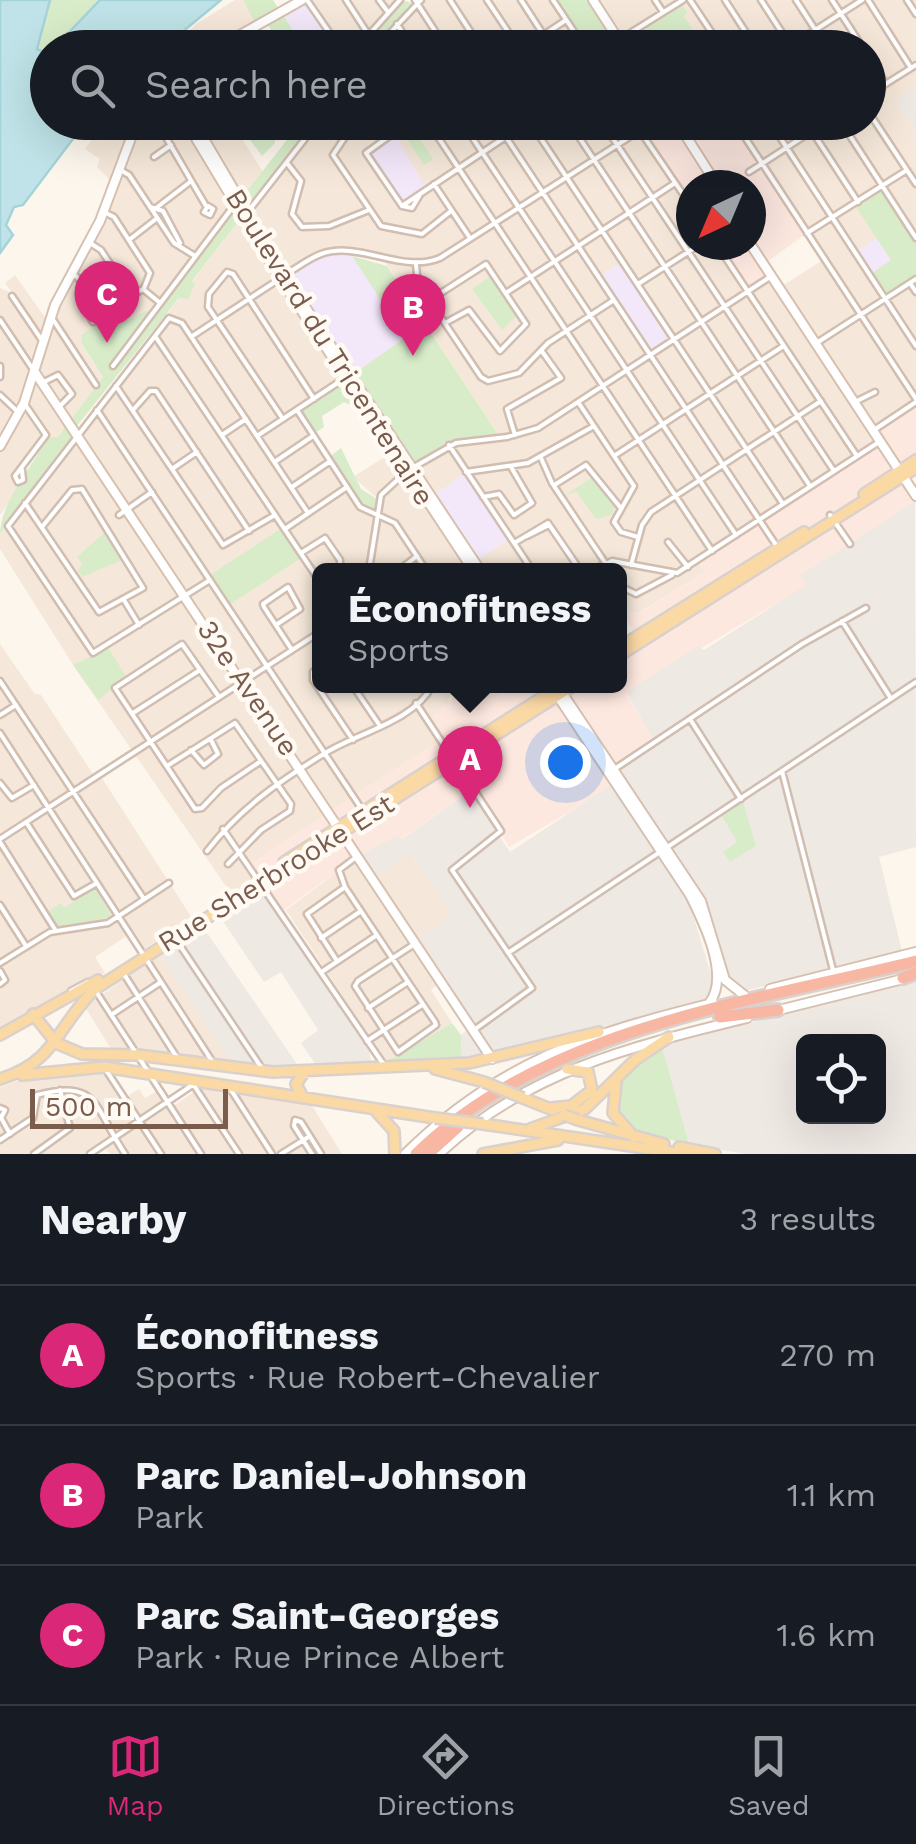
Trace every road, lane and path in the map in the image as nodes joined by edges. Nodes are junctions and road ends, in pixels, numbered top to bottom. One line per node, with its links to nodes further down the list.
1 (305, 0): 26 (main road); 27 (street)
2 (346, 0): 28 (street)
3 (379, 0): 20 (street)
4 (400, 0): 20 (street)
5 (450, 0): 33 (street)
6 (487, 0): 34 (street)
7 (521, 0): 35 (street)
8 (553, 0): 24 (street)
9 (596, 0): 38 (main road)
10 (655, 0): 21 (street)
11 (682, 0): 21 (street)
12 (690, 0): 40 (street)
13 (726, 0): 41 (street)
14 (761, 0): 42 (street)
15 (796, 0): 43 (street)
16 (832, 0): 22 (street)
17 (865, 0): 22 (street); 45 (street)
18 (907, 0): 23 (street)
19 (418, 1): 25 (street); 32 (street)
20 (388, 12): 29 (street)
21 (663, 12): 39 (street)
22 (840, 14): 43 (street); 44 (street)
23 (916, 14)
24 (566, 20): 36 (street); 37 (street)
25 (397, 24): 30 (street); 31 (street)
26 (250, 30)
27 (327, 30)
28 (365, 30)
29 (372, 30)
30 (392, 30)
31 (401, 30)
32 (435, 30)
33 (469, 30)
34 (509, 30)
35 (541, 30)
36 (551, 30)
37 (573, 30)
38 (615, 30)
39 (640, 30)
40 (710, 30)
41 (745, 30)
42 (780, 30)
43 (815, 30)
44 (851, 30)
45 (914, 66): 46 (street)
46 (886, 84)
47 (886, 138): 81 (street)
48 (130, 140): 78 (main road)
49 (169, 140): 70 (street)
50 (202, 140): 98 (main road, Boulevard du Tricentenaire)
51 (304, 140): 75 (street)
52 (342, 140): 94 (street)
53 (384, 140): 85 (street)
54 (440, 140): 77 (street)
55 (474, 140): 72 (street)
56 (501, 140): 72 (street)
57 (508, 140): 88 (street)
58 (541, 140): 82 (street)
59 (581, 140): 74 (street)
60 (613, 140): 69 (street)
61 (622, 140): 69 (street)
62 (646, 140): 84 (street)
63 (686, 140): 79 (main road)
64 (747, 140): 76 (street)
65 (781, 140): 71 (street)
66 (799, 140): 71 (street)
67 (817, 140): 90 (street)
68 (853, 140): 87 (street)
69 (616, 144): 74 (street); 89 (street)
70 (172, 145): 73 (street); 83 (street)
71 (786, 148): 76 (street); 100 (street)
72 (482, 152): 77 (street); 92 (street)
73 (154, 158)
74 (593, 158): 82 (street); 97 (street)
75 (287, 163): 94 (street); 98 (street)
76 (762, 164): 80 (street); 105 (street)
77 (458, 168): 85 (street); 102 (street)
78 (118, 170): 91 (street); 96 (main road)
79 (706, 170)
80 (752, 170)
81 (907, 170): 86 (street); 87 (street)
82 (566, 176): 88 (street); 103 (street)
83 (190, 182): 91 (street); 101 (street)
84 (676, 183): 89 (street)
85 (434, 184): 95 (street)
86 (916, 184)
87 (882, 186): 90 (street); 107 (street)
88 (542, 192): 92 (street); 111 (street)
89 (652, 198): 97 (street); 104 (street)
90 (858, 202): 100 (street)
91 (153, 207): 99 (street); 110 (street)
92 (518, 207): 102 (street); 117 (street)
93 (232, 208): 101 (street)
94 (369, 210): 95 (street)
95 (451, 210): 106 (street)
96 (104, 212): 108 (street); 109 (main road)
97 (629, 212): 103 (street); 119 (street)
98 (247, 213): 122 (main road, Boulevard du Tricentenaire)
99 (157, 218): 108 (street); 110 (street)
100 (832, 218): 105 (street); 132 (street)
101 (222, 220): 112 (street)
102 (494, 222): 106 (street); 123 (street)
103 (602, 230): 111 (street); 125 (street)
104 (676, 233)
105 (807, 234): 138 (street)
106 (470, 238): 118 (street)
107 (916, 238)
108 (129, 240): 126 (street)
109 (90, 243): 120 (main road); 126 (street)
110 (180, 245): 112 (street)
111 (578, 246): 117 (street); 134 (street)
112 (195, 256): 135 (street)
113 (676, 260): 119 (street)
114 (694, 260): 136 (street)
115 (727, 260): 127 (street)
116 (763, 260): 121 (main road)
117 (554, 262): 123 (street); 140 (street)
118 (416, 265): 122 (street); 133 (street)
119 (665, 267): 125 (street); 143 (street)
120 (72, 274): 137 (street); 139 (main road)
121 (773, 275): 127 (street); 150 (main road)
122 (282, 277): 131 (street); 159 (main road, Boulevard du Tricentenaire)
123 (530, 277): 129 (street); 145 (street)
124 (913, 281): 128 (street); 132 (street)
125 (638, 284): 148 (street)
126 (143, 290): 135 (street)
127 (748, 292): 136 (street); 151 (street)
128 (916, 292)
129 (506, 293): 133 (street); 144 (street)
130 (12, 296): 149 (street)
131 (248, 299): 142 (street); 142 (street); 168 (street)
132 (885, 299): 138 (street); 152 (street)
133 (430, 300): 144 (street)
134 (614, 300): 140 (street); 154 (street)
135 (159, 302): 156 (street)
136 (725, 306): 143 (street); 155 (street)
137 (99, 311)
138 (860, 315): 150 (street); 170 (street)
139 (51, 316): 149 (main road); 162 (street)
140 (590, 316): 145 (street); 158 (street)
141 (0, 320): 157 (street, 32e Avenue)
142 (217, 320): 147 (street); 182 (street)
143 (702, 322): 148 (street); 160 (street)
144 (445, 323): 153 (street)
145 (566, 331): 153 (street); 164 (street)
146 (154, 336): 147 (street); 163 (street); 188 (street)
147 (192, 337): 181 (street)
148 (674, 339): 154 (street); 166 (street)
149 (44, 343): 157 (main road)
150 (817, 343): 172 (main road)
151 (784, 346): 155 (street); 169 (street)
152 (916, 346)
153 (540, 350): 191 (street)
154 (650, 355): 158 (street); 178 (street)
155 (761, 360): 160 (street); 180 (street)
156 (113, 366)
157 (34, 370): 161 (main road, 32e Avenue); 173 (main road)
158 (626, 370): 164 (street); 183 (street)
159 (348, 376): 168 (street); 208 (main road, Boulevard du Tricentenaire)
160 (738, 376): 166 (street); 186 (street)
161 (44, 382): 174 (main road, 32e Avenue); 174 (street)
162 (96, 385)
163 (116, 386): 175 (street); 176 (street)
164 (603, 386): 171 (street); 192 (street)
165 (875, 392): 172 (street)
166 (710, 394): 178 (street); 196 (street)
167 (0, 395): 179 (street)
168 (314, 399): 177 (street)
169 (821, 401): 180 (street); 199 (street)
170 (916, 401): 185 (street)
171 (578, 402): 184 (street); 191 (street)
172 (856, 402): 185 (main road)
173 (24, 403): 179 (main road); 207 (street)
174 (60, 406): 187 (main road, 32e Avenue)
175 (97, 410): 187 (street); 217 (street)
176 (134, 410): 197 (street); 206 (street)
177 (296, 410): 182 (street); 190 (street)
178 (686, 410): 183 (street); 204 (street)
179 (19, 413): 194 (main road)
180 (798, 416): 186 (street); 209 (street)
181 (246, 419): 188 (street); 189 (street)
182 (283, 419): 189 (street)
183 (662, 425): 192 (street); 212 (street)
184 (594, 426): 198 (street); 200 (street)
185 (874, 430): 193 (main road)
186 (774, 432): 196 (street); 214 (street)
187 (78, 433): 221 (street); 224 (main road, 32e Avenue)
188 (222, 436): 227 (street)
189 (257, 436): 201 (street)
190 (313, 436): 201 (street); 202 (street)
191 (515, 436): 195 (street)
192 (638, 440): 198 (street); 220 (street)
193 (882, 441): 199 (street); 211 (main road)
194 (0, 446)
195 (449, 446): 208 (street); 210 (street)
196 (747, 449): 204 (street); 222 (street)
197 (197, 452): 206 (street); 233 (street)
198 (614, 456): 223 (street)
199 (857, 456): 209 (street)
200 (541, 458): 205 (street); 213 (street)
201 (275, 462): 215 (street)
202 (330, 462): 215 (street); 216 (street)
203 (916, 464): 211 (main road)
204 (723, 465): 212 (street); 230 (street)
205 (510, 466): 210 (street); 219 (street)
206 (172, 469): 233 (street)
207 (22, 470)
208 (410, 470): 228 (street); 248 (main road, Boulevard du Tricentenaire)
209 (834, 471): 214 (street)
210 (466, 472): 219 (street)
211 (903, 472): 218 (main road); 229 (main road)
212 (699, 480): 220 (street); 234 (street)
213 (554, 485): 223 (street); 243 (street)
214 (810, 486): 222 (street)
215 (292, 487): 225 (street)
216 (347, 487): 225 (street); 228 (street)
217 (152, 492): 224 (street); 258 (street)
218 (916, 493)
219 (482, 496): 237 (street)
220 (676, 496): 235 (street); 240 (street)
221 (25, 504): 231 (street); 265 (street)
222 (783, 504): 230 (street)
223 (620, 506): 235 (street)
224 (128, 508): 226 (street); 261 (main road, 32e Avenue)
225 (308, 513): 232 (street)
226 (119, 514)
227 (275, 515): 232 (street); 233 (street)
228 (377, 515): 242 (street); 245 (street)
229 (832, 518): 238 (street); 239 (main road)
230 (760, 520): 234 (street); 239 (street)
231 (42, 527): 262 (street); 262 (street)
232 (284, 529): 241 (street)
233 (250, 531)
234 (736, 535): 240 (street)
235 (638, 537): 253 (street)
236 (668, 542): 254 (street)
237 (514, 544): 249 (street); 250 (street)
238 (850, 544)
239 (780, 550): 268 (main road)
240 (712, 551): 254 (street)
241 (300, 553): 244 (street); 255 (street)
242 (418, 556): 246 (street); 247 (street)
243 (605, 562): 251 (street)
244 (340, 563)
245 (371, 563)
246 (408, 563)
247 (422, 563)
248 (472, 563)
249 (527, 563)
250 (575, 563)
251 (614, 563)
252 (627, 565): 253 (street)
253 (631, 565): 256 (street)
254 (688, 566): 257 (street)
255 (312, 570)
256 (658, 572): 257 (street); 259 (street)
257 (673, 574): 259 (street)
258 (210, 580): 261 (street); 270 (street)
259 (661, 582): 260 (street)
260 (627, 590)
261 (186, 595): 265 (street); 273 (main road, 32e Avenue)
262 (124, 600): 265 (street)
263 (866, 608): 264 (street)
264 (842, 621): 281 (street); 286 (street)
265 (139, 624)
266 (276, 626): 266 (street); 269 (street)
267 (312, 638): 269 (street)
268 (627, 647)
269 (292, 650): 270 (street)
270 (268, 666): 273 (street); 293 (street)
271 (200, 670): 280 (street); 284 (street); 284 (street)
272 (0, 681): 283 (street)
273 (243, 682): 280 (street); 297 (main road, 32e Avenue)
274 (916, 682): 281 (street)
275 (322, 693): 290 (street)
276 (358, 693): 287 (street)
277 (425, 693): 282 (street)
278 (551, 693): 294 (main road, Rue Sherbrooke Est)
279 (560, 693): 298 (main road)
280 (219, 698): 291 (street)
281 (891, 699): 299 (street)
282 (416, 703): 287 (street); 294 (street)
283 (16, 705): 285 (street); 303 (street)
284 (132, 714): 291 (street)
285 (0, 715)
286 (690, 719): 298 (street); 304 (street)
287 (380, 726): 290 (street)
288 (0, 734): 302 (street)
289 (210, 738): 292 (street); 292 (street); 295 (street)
290 (353, 740): 293 (street)
291 (150, 742): 296 (street); 303 (street)
292 (191, 750): 296 (street)
293 (326, 753): 297 (street); 306 (street)
294 (452, 758): 306 (main road, Rue Sherbrooke Est); 332 (street)
295 (261, 761): 296 (street); 301 (street)
296 (166, 766)
297 (301, 769): 301 (street); 308 (main road, 32e Avenue)
298 (611, 771): 311 (main road)
299 (782, 771): 304 (street); 341 (street)
300 (0, 783): 302 (street)
301 (278, 784): 309 (street); 313 (street)
302 (34, 785): 305 (street)
303 (74, 792): 305 (street); 320 (street)
304 (741, 798): 311 (street)
305 (48, 808): 307 (street); 317 (street)
306 (364, 813): 308 (main road, Rue Sherbrooke Est)
307 (26, 822): 310 (street); 317 (street)
308 (341, 828): 314 (main road, 32e Avenue); 316 (main road, Rue Sherbrooke Est)
309 (224, 830): 312 (street); 313 (street)
310 (0, 840): 325 (street)
311 (664, 851): 324 (main road); 332 (street)
312 (207, 852)
313 (242, 853): 315 (street); 316 (street)
314 (359, 856): 319 (street); 329 (main road, 32e Avenue)
315 (228, 864)
316 (260, 881): 327 (main road, Rue Sherbrooke Est); 333 (main road, Rue Sherbrooke Est); 340 (street)
317 (97, 883): 323 (street)
318 (170, 883): 320 (street)
319 (346, 887): 322 (street); 328 (street)
320 (144, 899): 323 (street)
321 (0, 905): 330 (street)
322 (361, 911): 326 (street); 328 (street)
323 (119, 916): 325 (street); 333 (street)
324 (707, 925): 348 (main road); 353 (main road)
325 (56, 931): 330 (street)
326 (377, 934): 334 (street); 335 (street)
327 (175, 938): 333 (main road, Rue Sherbrooke Est); 372 (street)
328 (321, 938): 335 (street)
329 (417, 942): 334 (street); 357 (main road, 32e Avenue)
330 (26, 946): 336 (street)
331 (916, 952): 341 (main road)
332 (508, 953): 357 (street)
333 (144, 954): 338 (main road, Rue Sherbrooke Est); 342 (street); 345 (main road, Rue Sherbrooke Est)
334 (393, 959): 343 (street); 351 (street)
335 (336, 962): 340 (street)
336 (0, 963)
337 (0, 971): 344 (street)
338 (122, 971): 345 (main road, Rue Sherbrooke Est); 349 (street)
339 (913, 971): 352 (main road); 353 (highway)
340 (321, 972): 363 (street)
341 (833, 973): 346 (main road)
342 (162, 982): 349 (street); 371 (street)
343 (408, 982): 350 (street); 351 (street)
344 (0, 984)
345 (94, 986): 347 (main road, Rue Sherbrooke Est); 354 (main road, Rue Sherbrooke Est); 356 (street)
346 (759, 992): 348 (main road); 353 (highway)
347 (66, 995): 354 (main road); 355 (main road, Rue Sherbrooke Est)
348 (744, 995): 353 (main road)
349 (138, 997): 356 (street); 367 (street)
350 (423, 1004): 358 (street); 358 (street)
351 (368, 1008): 358 (street)
352 (778, 1010): 353 (highway); 361 (main road)
353 (712, 1011): 359 (main road); 410 (highway); 411 (highway)
354 (74, 1012): 362 (main road, Rue Sherbrooke Est)
355 (33, 1014): 360 (main road, Rue Sherbrooke Est); 362 (main road)
356 (111, 1015): 365 (street)
357 (474, 1030): 366 (main road, 32e Avenue)
358 (383, 1031): 363 (street)
359 (599, 1032): 366 (main road); 409 (main road)
360 (0, 1035)
361 (669, 1037): 374 (main road); 377 (main road)
362 (56, 1042): 365 (main road); 378 (main road, Rue Sherbrooke Est)
363 (367, 1042): 364 (street)
364 (374, 1052): 370 (street); 373 (street)
365 (138, 1056): 367 (main road); 376 (street)
366 (492, 1059): 368 (main road)
367 (176, 1061): 371 (main road)
368 (428, 1066): 370 (main road); 385 (main road, bridge)
369 (104, 1067): 376 (main road); 378 (main road); 388 (street)
370 (388, 1067): 373 (main road)
371 (216, 1068): 372 (main road); 380 (street)
372 (258, 1068): 375 (main road)
373 (368, 1068): 375 (main road)
374 (567, 1069): 385 (main road); 412 (main road)
375 (305, 1071): 382 (main road)
376 (150, 1076): 379 (main road); 383 (street)
377 (617, 1079): 389 (main road); 396 (main road)
378 (0, 1080)
379 (195, 1083): 380 (main road); 383 (street); 403 (street)
380 (229, 1087): 382 (main road); 404 (street)
381 (60, 1090): 390 (street); 391 (street); 398 (street)
382 (304, 1099): 386 (main road)
383 (167, 1101): 388 (street); 402 (street)
384 (0, 1108): 387 (street)
385 (550, 1108): 396 (main road, bridge)
386 (372, 1109): 389 (main road, bridge); 408 (main road)
387 (0, 1117): 390 (street)
388 (138, 1120): 391 (street); 401 (street)
389 (528, 1130): 393 (main road)
390 (10, 1134): 394 (street)
391 (114, 1136): 399 (street); 400 (street)
392 (310, 1136): 395 (street); 395 (street); 407 (street)
393 (574, 1138): 396 (main road); 413 (main road)
394 (0, 1140)
395 (302, 1140): 405 (street); 406 (street)
396 (641, 1145): 397 (main road); 415 (main road)
397 (656, 1152): 414 (main road)
398 (34, 1154)
399 (90, 1154)
400 (124, 1154)
401 (160, 1154)
402 (201, 1154)
403 (239, 1154)
404 (272, 1154)
405 (281, 1154)
406 (312, 1154)
407 (322, 1154)
408 (394, 1154)
409 (406, 1154)
410 (416, 1154)
411 (428, 1154)
412 (439, 1154)
413 (482, 1154)
414 (684, 1154)
415 (716, 1154)

